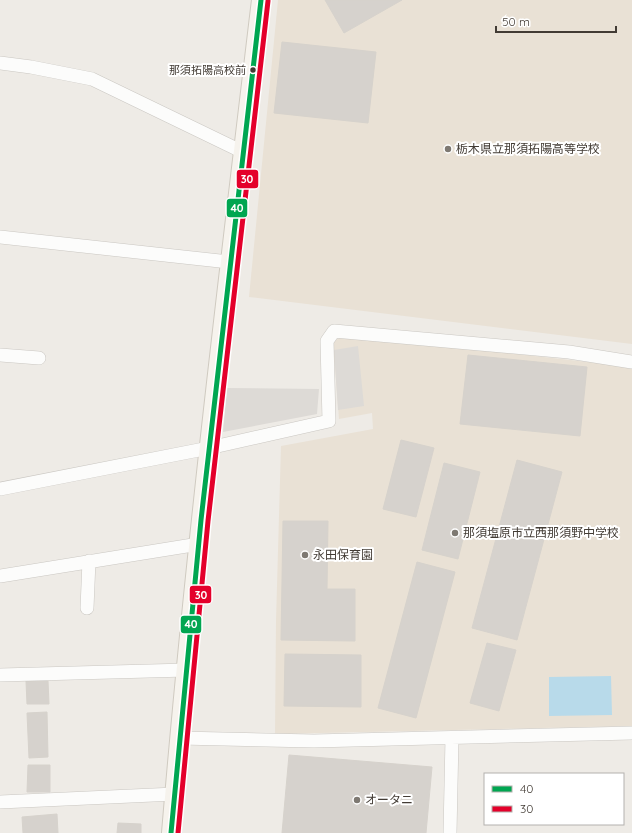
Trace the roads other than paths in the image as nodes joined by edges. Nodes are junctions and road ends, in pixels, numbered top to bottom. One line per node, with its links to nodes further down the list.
1 (261, 0): 3 (street)
2 (0, 63): 3 (street)
3 (243, 152): 5 (street)
4 (0, 238): 5 (street)
5 (229, 262): 9 (street)
6 (0, 355): 7 (street)
7 (39, 358)
8 (632, 362): 9 (street)
9 (209, 448): 10 (street); 11 (street)
10 (0, 489)
11 (199, 544): 12 (street); 15 (street)
12 (89, 561): 13 (street); 14 (street)
13 (0, 576)
14 (87, 608)
15 (186, 670): 16 (street); 18 (street)
16 (0, 675)
17 (632, 733): 19 (street)
18 (180, 738): 19 (street); 20 (street)
19 (452, 738): 23 (street)
20 (174, 794): 21 (street); 22 (street)
21 (0, 802)
22 (171, 833)
23 (450, 833)

